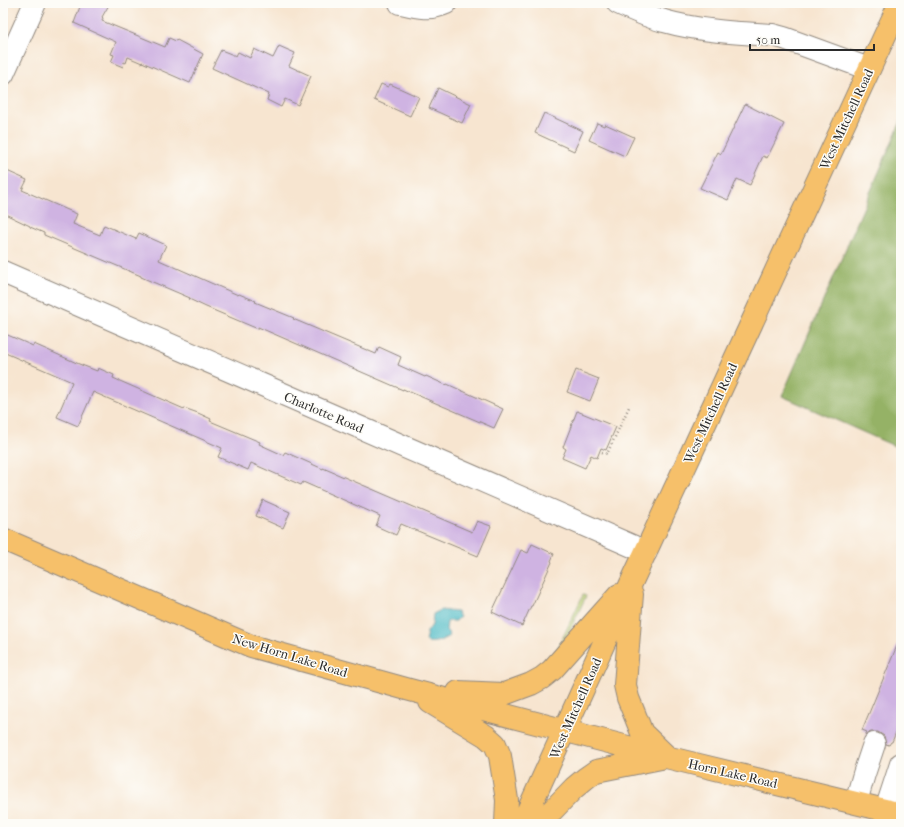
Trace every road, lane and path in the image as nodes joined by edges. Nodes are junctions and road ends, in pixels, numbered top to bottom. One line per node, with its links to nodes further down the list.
1 (35, 3): 7 (street)
2 (400, 3): 3 (street)
3 (446, 3)
4 (618, 3): 6 (street)
5 (900, 3): 6 (main road, West Mitchell Road)
6 (869, 69): 12 (main road, West Mitchell Road)
7 (3, 74)
8 (3, 272): 12 (street, Charlotte Road)
9 (629, 407): 10 (path)
10 (602, 452)
11 (3, 540): 14 (main road, New Horn Lake Road)
12 (646, 552): 13 (main road, West Mitchell Road)
13 (633, 579): 14 (main road); 15 (main road, West Mitchell Road); 17 (main road)
14 (410, 690): 15 (main road, New Horn Lake Road); 21 (main road)
15 (565, 730): 17 (main road, Horn Lake Road); 22 (main road, West Mitchell Road)
16 (874, 744): 19 (street)
17 (666, 757): 19 (main road, Horn Lake Road); 23 (main road)
18 (901, 764): 20 (street)
19 (856, 802): 20 (main road, Horn Lake Road)
20 (894, 812)
21 (506, 824)
22 (522, 824)
23 (540, 824)

